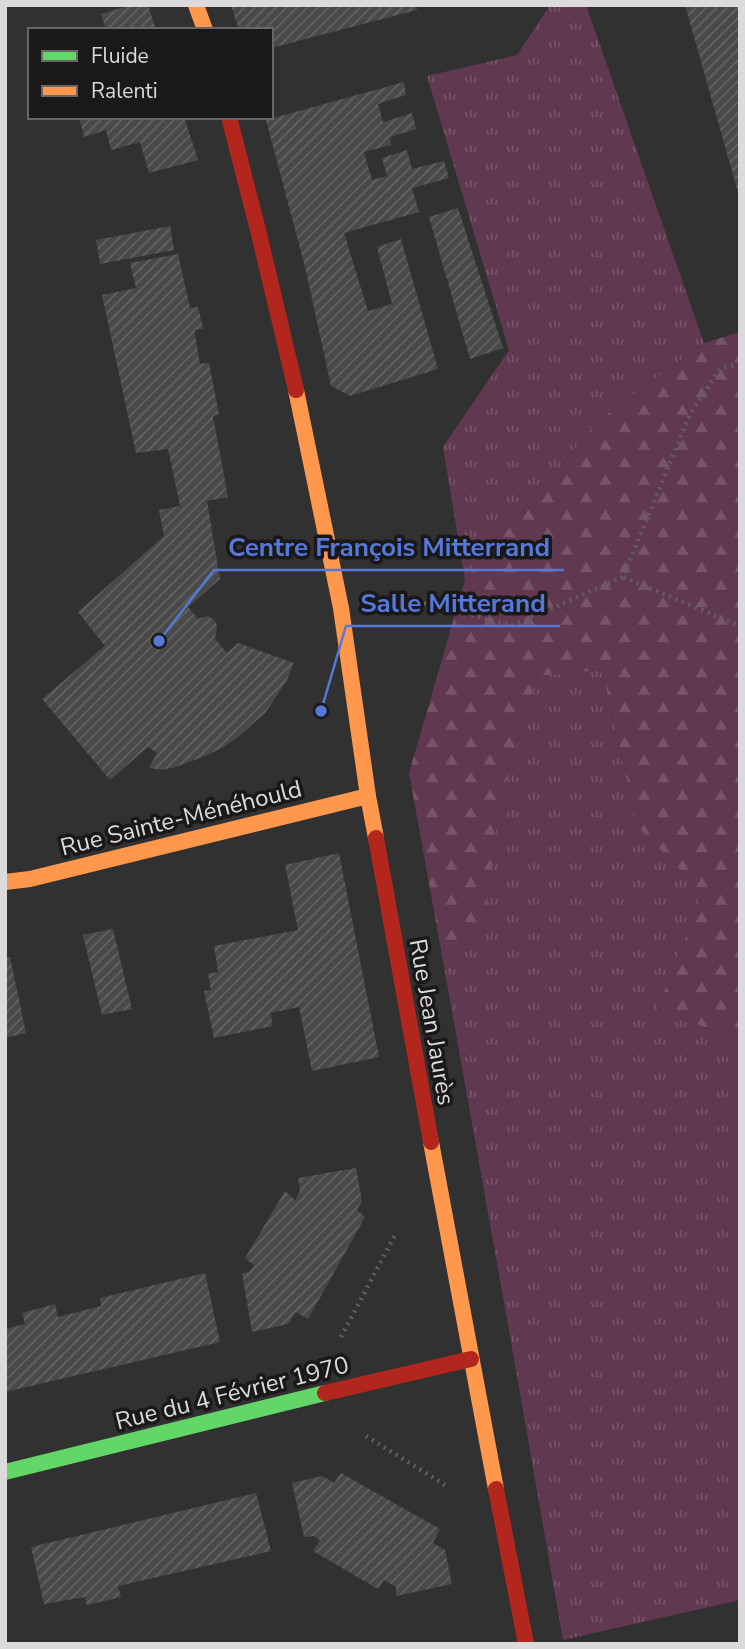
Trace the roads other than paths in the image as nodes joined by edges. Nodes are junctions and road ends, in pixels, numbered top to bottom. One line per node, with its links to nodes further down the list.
1 (196, 5): 2 (street)
2 (204, 28)
3 (230, 119): 4 (street, Rue Jean Jaurès)
4 (368, 796): 5 (street, Rue Sainte-Ménéhould); 6 (street, Rue Jean Jaurès)
5 (5, 882)
6 (471, 1359): 7 (street, Rue du 4 Février 1970); 8 (street, Rue Jean Jaurès)
7 (5, 1472)
8 (526, 1644)

